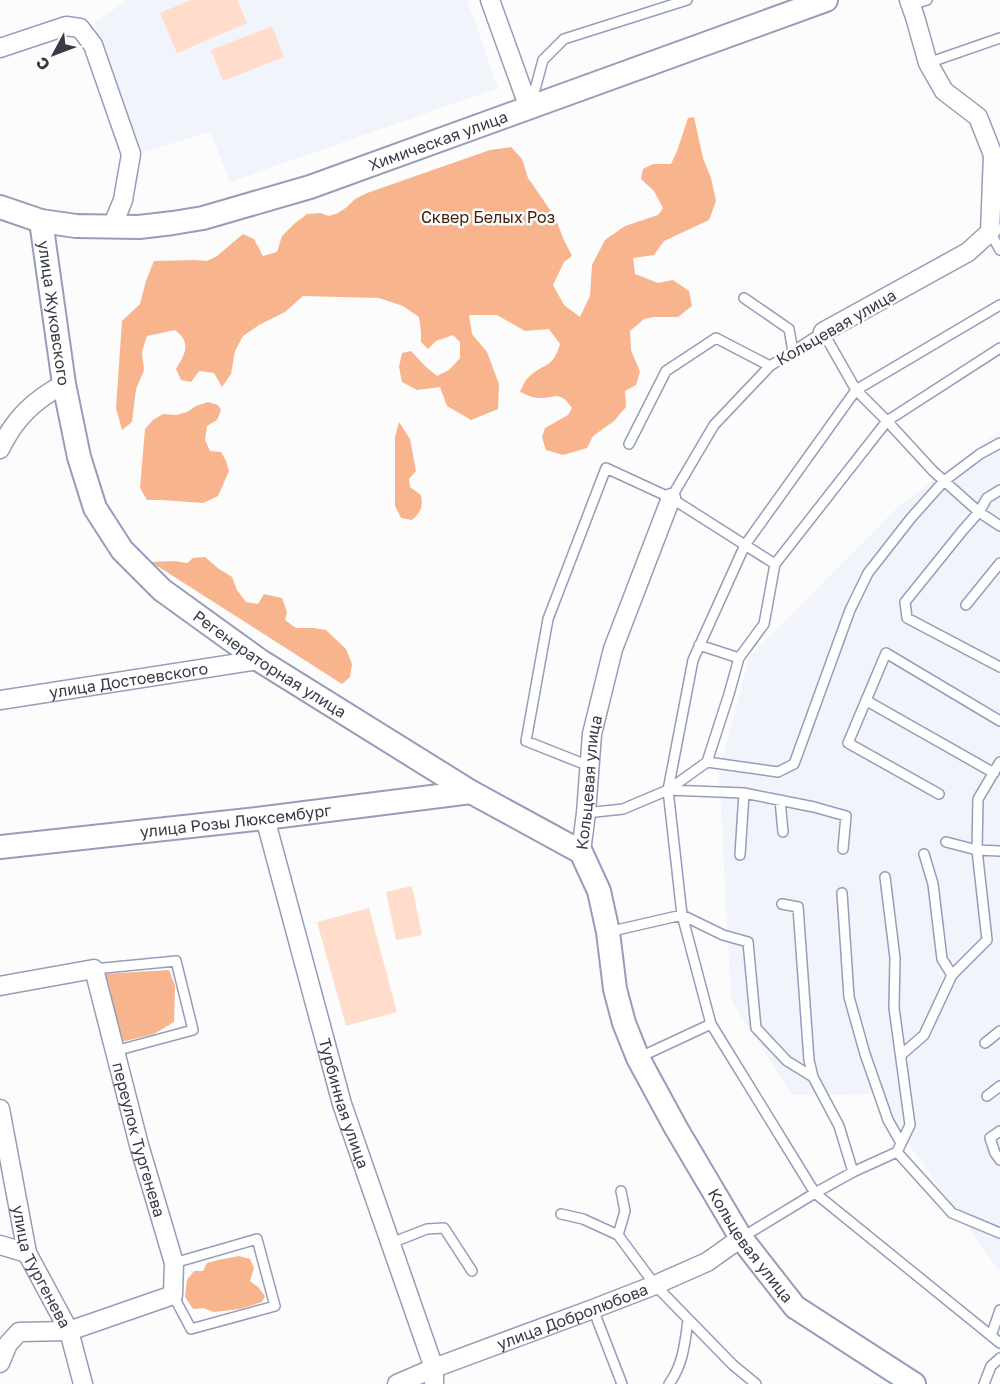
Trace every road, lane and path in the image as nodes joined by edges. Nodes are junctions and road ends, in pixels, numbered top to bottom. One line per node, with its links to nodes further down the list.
1 (490, 0): 9 (street)
2 (687, 0): 9 (lane)
3 (826, 0): 5 (street, Химическая улица)
4 (915, 2): 8 (street)
5 (803, 5): 9 (street, Химическая улица)
6 (1000, 38): 8 (lane)
7 (0, 48): 13 (street)
8 (928, 63): 10 (street)
9 (530, 108): 13 (street, Химическая улица)
10 (996, 168): 14 (street)
11 (0, 207): 12 (street, Химическая улица)
12 (41, 221): 13 (street, Химическая улица); 22 (street, улица Жуковского)
13 (112, 227)
14 (995, 231): 15 (lane); 18 (street, Кольцевая улица)
15 (1000, 250)
16 (744, 298): 20 (lane)
17 (1000, 305): 23 (lane)
18 (823, 332): 20 (lane, Кольцевая улица); 23 (lane)
19 (1000, 348): 24 (lane)
20 (793, 351): 21 (lane, Кольцевая улица)
21 (770, 366): 27 (lane); 31 (lane, Кольцевая улица)
22 (64, 384): 25 (street, улица Жуковского); 40 (street, Регенераторная улица)
23 (856, 390): 24 (lane); 34 (lane)
24 (887, 421): 29 (lane); 36 (lane)
25 (4, 430): 28 (street, улица Жуковского)
26 (1000, 443): 29 (lane)
27 (629, 444)
28 (0, 449)
29 (944, 481): 32 (lane); 45 (lane)
30 (1000, 490): 32 (lane)
31 (671, 498): 34 (lane); 47 (street, Кольцевая улица); 47 (lane)
32 (979, 512): 33 (lane); 41 (lane)
33 (1000, 526)
34 (745, 545): 36 (lane); 38 (lane)
35 (1000, 563): 37 (lane)
36 (775, 564): 39 (lane)
37 (966, 605)
38 (699, 645): 39 (lane); 49 (lane)
39 (739, 658): 45 (lane)
40 (259, 660): 42 (street, улица Достоевского); 50 (street, Регенераторная улица)
41 (1000, 667)
42 (0, 700)
43 (867, 701): 44 (lane); 48 (lane); 52 (lane)
44 (1000, 721)
45 (707, 762): 49 (lane)
46 (1000, 762): 48 (lane)
47 (589, 766): 54 (street, Кольцевая улица)
48 (994, 773): 60 (lane)
49 (668, 790): 51 (lane); 54 (lane); 68 (lane)
50 (471, 792): 55 (street, улица Розы Люксембург); 62 (street, Регенераторная улица)
51 (744, 794): 53 (lane); 64 (lane)
52 (939, 794)
53 (780, 800): 56 (lane); 59 (lane)
54 (586, 813): 62 (street, Кольцевая улица)
55 (265, 818): 58 (street, улица Розы Люксембург); 93 (street, Турбинная улица)
56 (783, 832)
57 (946, 842): 60 (lane)
58 (0, 848)
59 (843, 849)
60 (977, 850): 61 (lane); 71 (lane)
61 (1000, 851)
62 (581, 852): 69 (street, Кольцевая улица)
63 (924, 854): 71 (lane)
64 (740, 855)
65 (885, 877): 77 (lane)
66 (842, 893): 84 (lane)
67 (782, 904): 79 (lane)
68 (682, 915): 69 (lane); 73 (lane); 79 (lane)
69 (608, 932): 78 (street, Кольцевая улица)
70 (94, 969): 72 (street); 76 (street, переулок Тургенева); 76 (lane)
71 (952, 975): 77 (lane)
72 (0, 986)
73 (711, 1024): 78 (lane); 88 (lane)
74 (1000, 1031): 75 (lane)
75 (985, 1043)
76 (115, 1051): 96 (street, переулок Тургенева)
77 (901, 1055): 84 (lane)
78 (638, 1058): 92 (street, Кольцевая улица)
79 (813, 1077): 86 (lane)
80 (1000, 1086): 81 (lane)
81 (987, 1096)
82 (0, 1109): 95 (street, улица Тургенева)
83 (1000, 1131): 85 (lane)
84 (899, 1147): 86 (lane); 90 (lane)
85 (1000, 1160)
86 (853, 1172): 88 (lane)
87 (621, 1191): 91 (lane)
88 (815, 1193): 92 (lane); 104 (lane)
89 (561, 1214): 91 (lane)
90 (1000, 1233)
91 (618, 1235): 98 (lane)
92 (741, 1238): 98 (street, улица Добролюбова); 114 (street, Кольцевая улица)
93 (391, 1243): 97 (lane); 108 (street, Турбинная улица)
94 (0, 1245): 95 (street)
95 (27, 1253): 103 (street, улица Тургенева)
96 (174, 1263): 99 (street, переулок Тургенева); 99 (lane)
97 (472, 1271)
98 (655, 1285): 100 (street, улица Добролюбова); 102 (lane)
99 (172, 1295): 103 (street)
100 (593, 1309): 108 (street, улица Добролюбова); 111 (lane)
101 (1000, 1310): 104 (lane)
102 (688, 1320): 112 (lane); 113 (lane)
103 (69, 1331): 107 (street); 109 (street, улица Тургенева)
104 (991, 1335): 105 (lane)
105 (1000, 1343)
106 (1000, 1358): 115 (lane)
107 (0, 1364)
108 (434, 1376): 110 (street, улица Добролюбова)
109 (83, 1384)
110 (397, 1384)
111 (622, 1384)
112 (669, 1384)
113 (756, 1384)
114 (914, 1384)
115 (984, 1384)

